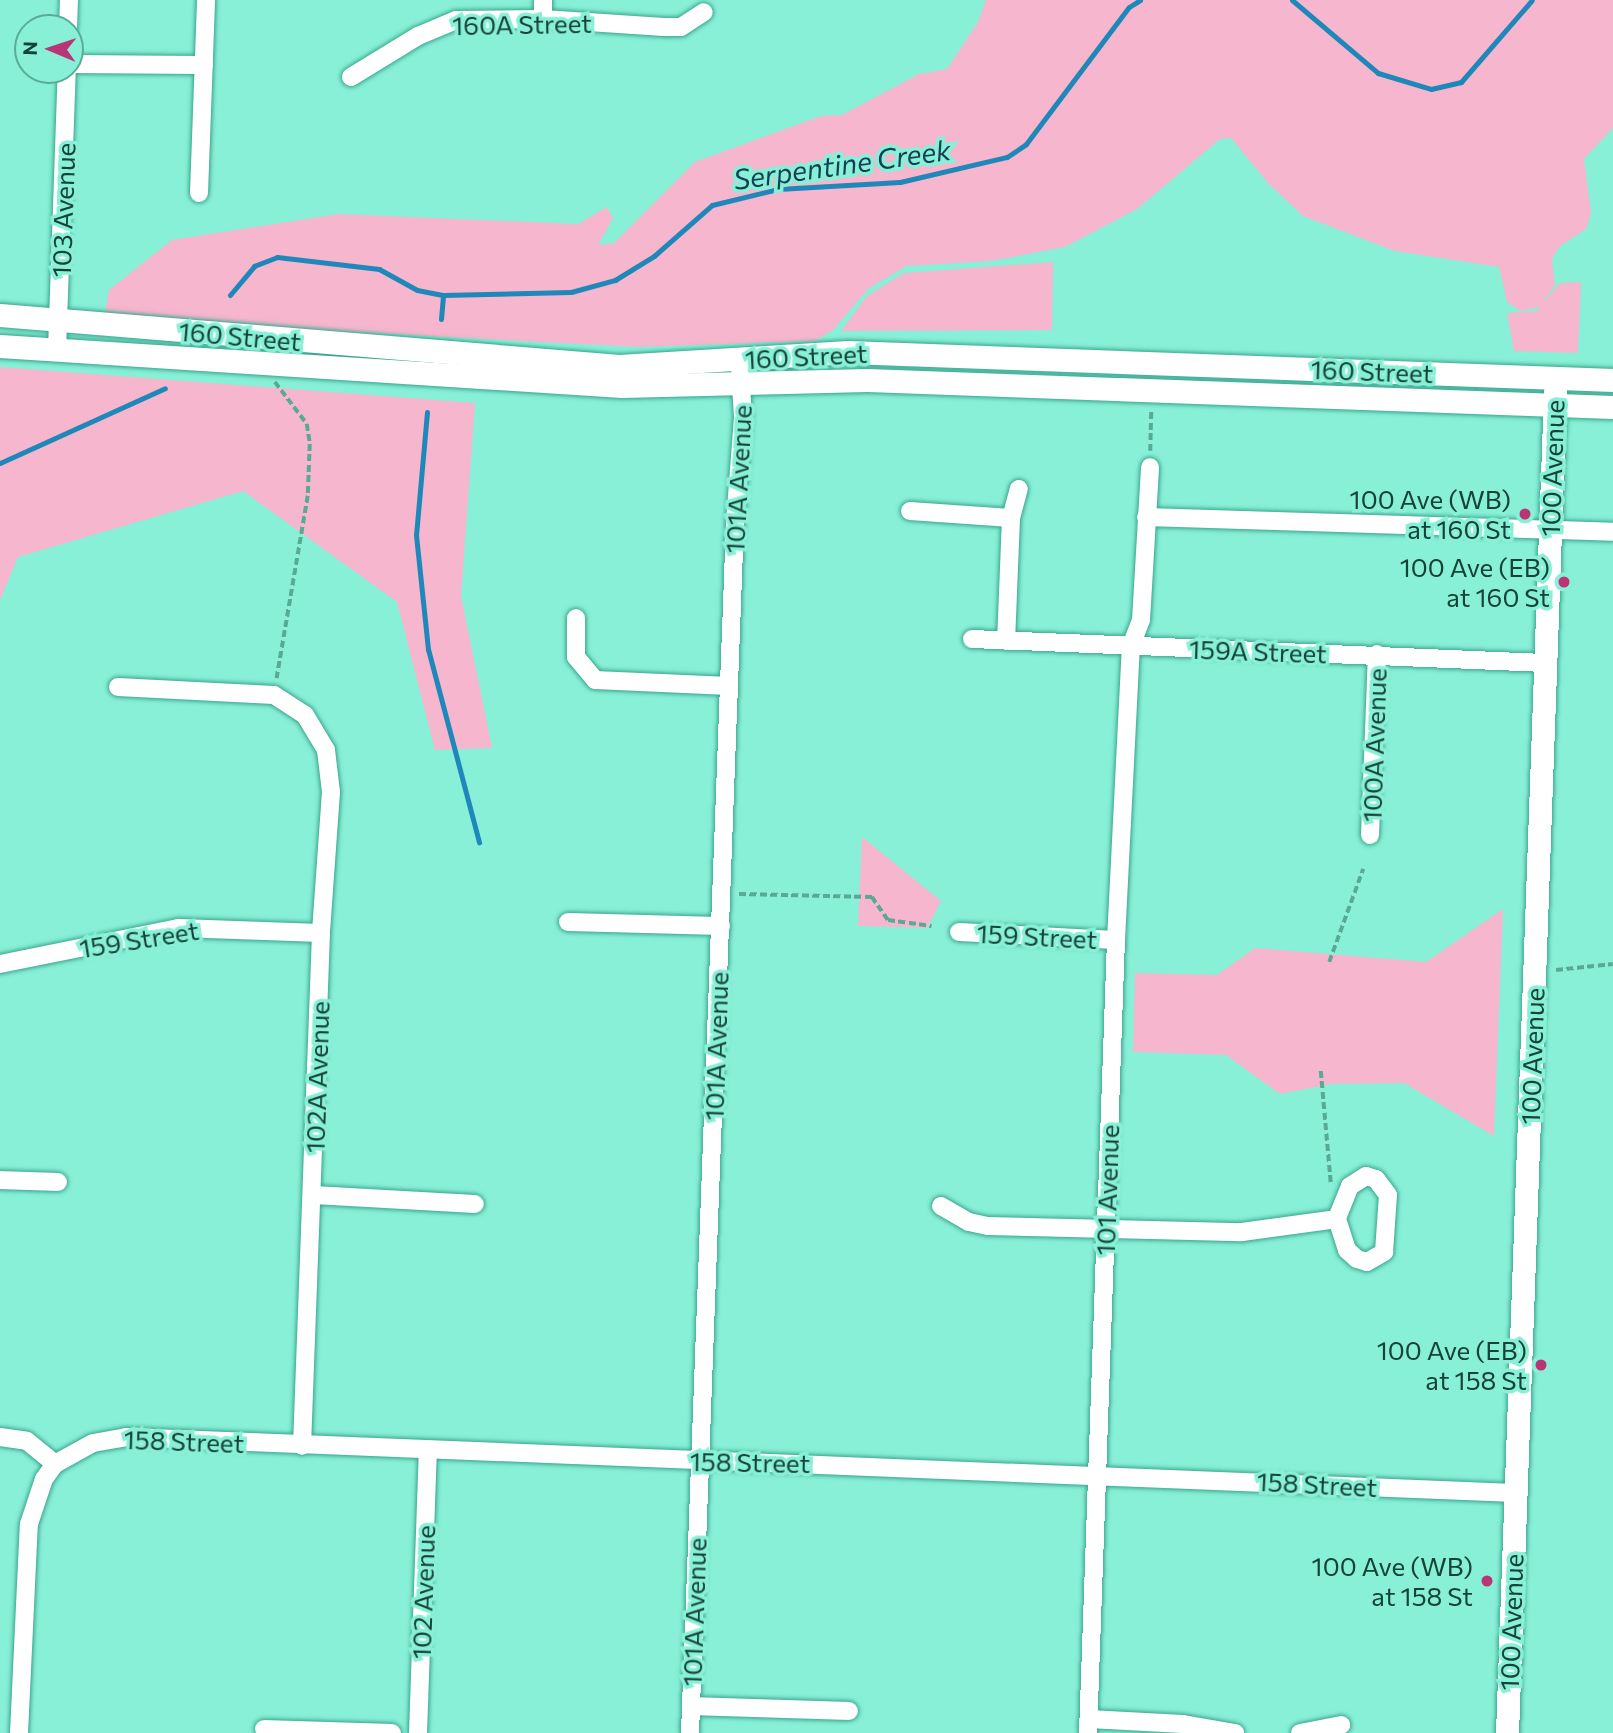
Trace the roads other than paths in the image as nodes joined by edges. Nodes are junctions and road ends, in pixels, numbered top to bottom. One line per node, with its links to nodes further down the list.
1 (206, 0): 6 (street)
2 (543, 0): 4 (street)
3 (704, 12): 4 (street, 160A Street)
4 (543, 19): 7 (street, 160A Street)
5 (84, 64): 6 (street)
6 (204, 65): 9 (street)
7 (351, 77)
8 (67, 84): 11 (street, 103 Avenue)
9 (199, 193)
10 (0, 315): 11 (main road, 160 Street)
11 (59, 320): 13 (street, 103 Avenue); 14 (main road, 160 Street)
12 (0, 345): 13 (main road, 160 Street)
13 (57, 350): 17 (main road, 160 Street)
14 (739, 359): 15 (main road, 160 Street); 17 (street, 101A Avenue)
15 (1555, 378): 16 (main road, 160 Street); 18 (main road, 100 Avenue)
16 (1613, 380)
17 (742, 386): 18 (main road, 160 Street); 33 (street, 101A Avenue)
18 (1554, 405): 19 (main road, 160 Street); 25 (main road, 100 Avenue)
19 (1613, 407)
20 (1150, 467): 23 (street, 101 Avenue)
21 (1019, 489): 24 (street)
22 (910, 511): 24 (street)
23 (1146, 517): 25 (street); 30 (street, 101 Avenue)
24 (1011, 518): 29 (street)
25 (1550, 529): 26 (street); 32 (main road, 100 Avenue)
26 (1613, 532)
27 (576, 618): 33 (street)
28 (972, 639): 29 (street, 159A Street)
29 (1006, 641): 30 (street, 159A Street)
30 (1131, 646): 31 (street, 159A Street); 40 (street, 101 Avenue)
31 (1377, 654): 32 (street, 159A Street); 35 (street, 100A Avenue)
32 (1545, 663): 55 (main road, 100 Avenue)
33 (729, 686): 37 (street, 101A Avenue)
34 (118, 687): 39 (street, 102A Avenue)
35 (1370, 835)
36 (568, 922): 37 (street)
37 (721, 926): 52 (street, 101A Avenue)
38 (959, 932): 40 (street, 159 Street)
39 (321, 933): 41 (street, 159 Street); 44 (street, 102A Avenue)
40 (1116, 940): 48 (street, 101 Avenue)
41 (0, 964)
42 (0, 1180): 43 (street)
43 (58, 1182)
44 (314, 1195): 45 (street); 50 (street, 102A Avenue)
45 (475, 1204)
46 (941, 1206): 48 (street)
47 (1337, 1219): 48 (street)
48 (1105, 1228): 54 (street, 101 Avenue)
49 (0, 1437): 53 (street)
50 (302, 1446): 51 (street, 158 Street); 53 (street, 158 Street)
51 (428, 1451): 52 (street, 158 Street); 63 (street, 102 Avenue)
52 (700, 1462): 54 (street, 158 Street); 56 (street, 101A Avenue)
53 (55, 1464): 61 (street)
54 (1096, 1474): 55 (street, 158 Street); 59 (street, 101 Avenue)
55 (1515, 1493): 67 (main road, 100 Avenue)
56 (691, 1706): 57 (street); 64 (street, 101A Avenue)
57 (849, 1712)
58 (1342, 1725): 66 (street)
59 (1089, 1726): 65 (street)
60 (264, 1728): 62 (street)
61 (19, 1733)
62 (392, 1733)
63 (418, 1733)
64 (690, 1733)
65 (1235, 1733)
66 (1300, 1733)
67 (1507, 1733)

